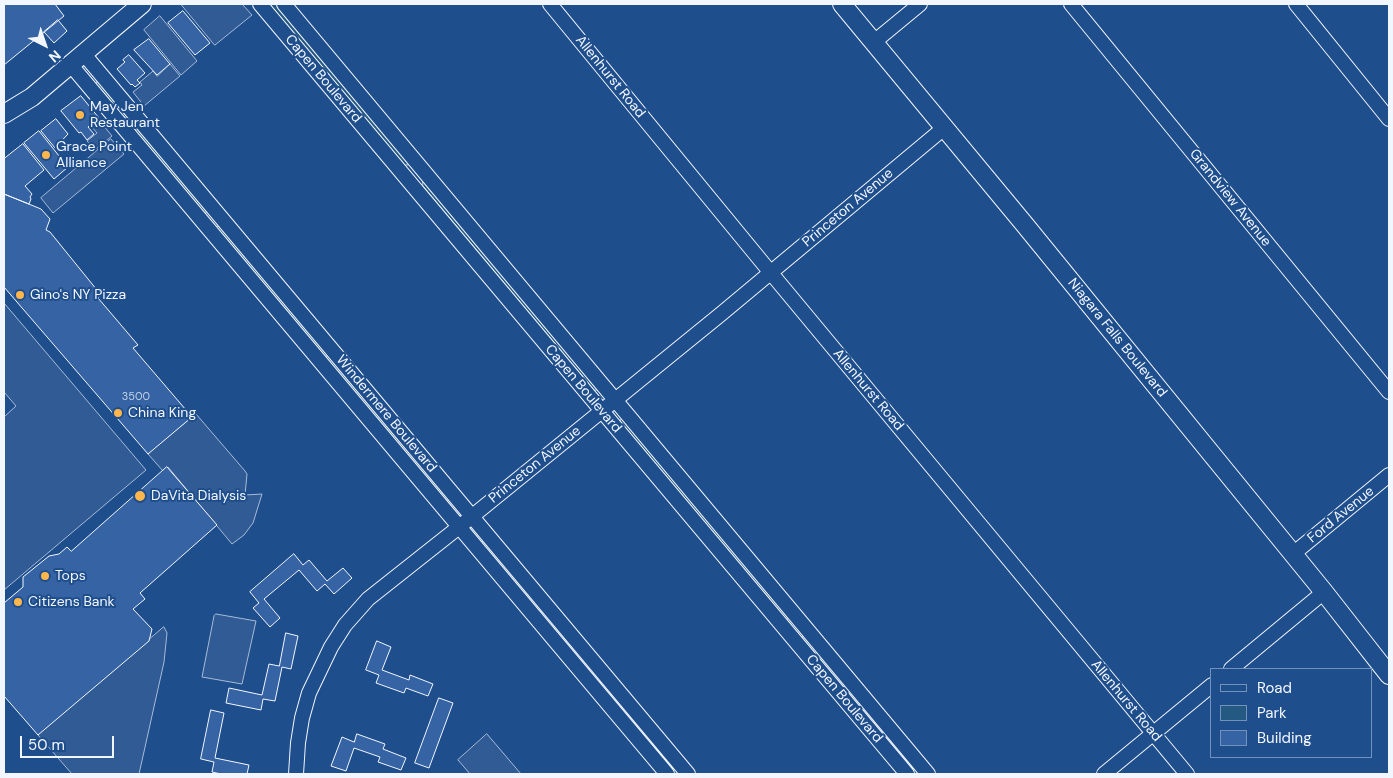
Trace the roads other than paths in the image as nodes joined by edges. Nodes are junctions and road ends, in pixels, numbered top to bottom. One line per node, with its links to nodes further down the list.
1 (142, 4): 10 (main road)
2 (260, 4): 17 (street, Capen Boulevard)
3 (284, 4): 16 (street, Capen Boulevard)
4 (550, 4): 14 (street, Allenhurst Road)
5 (842, 4): 9 (main road, Niagara Falls Boulevard)
6 (920, 4): 9 (street)
7 (1071, 4): 15 (street, Grandview Avenue)
8 (1296, 4): 12 (street)
9 (874, 42): 13 (main road, Niagara Falls Boulevard)
10 (76, 59): 11 (main road); 19 (street, Windermere Boulevard); 20 (street, Windermere Boulevard)
11 (4, 114)
12 (1389, 119)
13 (944, 128): 14 (street, Princeton Avenue); 21 (main road, Niagara Falls Boulevard)
14 (771, 273): 16 (street, Princeton Avenue); 26 (street, Allenhurst Road)
15 (1389, 392)
16 (615, 400): 17 (street, Princeton Avenue); 31 (street, Capen Boulevard)
17 (601, 410): 19 (street, Princeton Avenue); 30 (street, Capen Boulevard)
18 (1389, 475): 21 (street, Ford Avenue)
19 (472, 516): 20 (street, Princeton Avenue); 29 (street, Windermere Boulevard)
20 (459, 527): 27 (street, Princeton Avenue); 28 (street, Windermere Boulevard)
21 (1293, 554): 22 (main road, Niagara Falls Boulevard)
22 (1324, 592): 23 (street); 24 (main road, Niagara Falls Boulevard)
23 (1232, 668)
24 (1389, 675)
25 (1210, 687): 26 (street)
26 (1153, 733): 32 (street); 33 (street, Allenhurst Road)
27 (296, 774)
28 (666, 774)
29 (688, 774)
30 (907, 774)
31 (928, 774)
32 (1104, 774)
33 (1187, 774)

